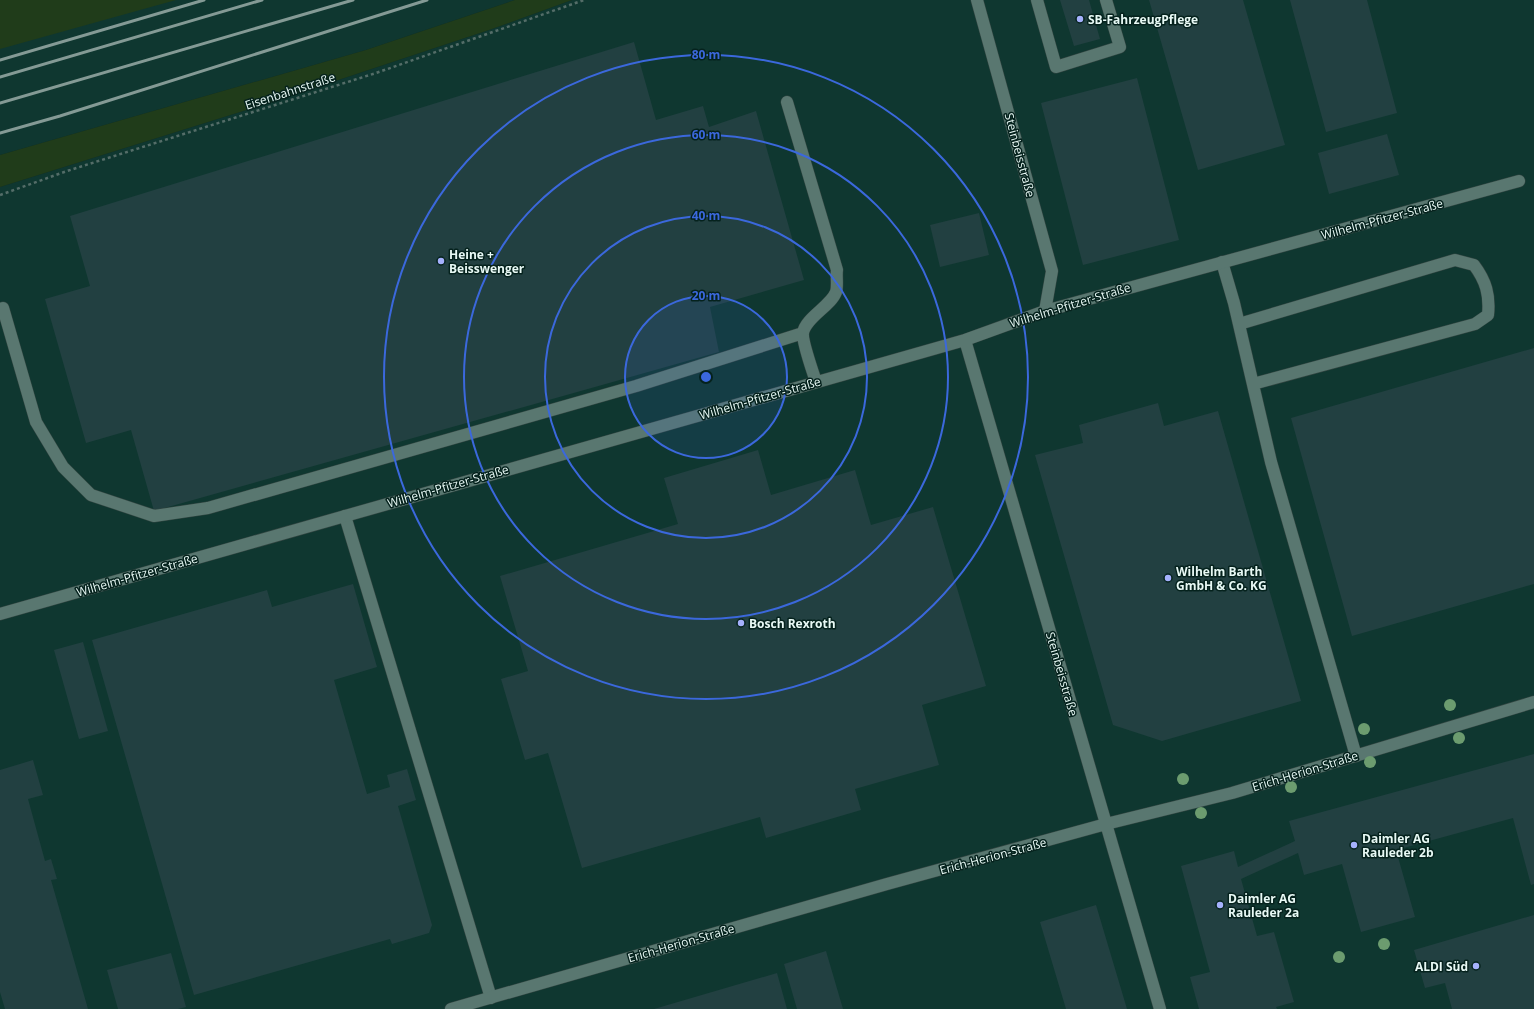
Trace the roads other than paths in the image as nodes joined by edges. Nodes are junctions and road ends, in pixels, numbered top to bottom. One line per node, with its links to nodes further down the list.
1 (977, 0): 8 (street, Steinbeisstraße)
2 (1037, 0): 3 (street)
3 (1106, 0)
4 (787, 102): 10 (street)
5 (1519, 181): 6 (street, Wilhelm-Pfitzer-Straße)
6 (1222, 262): 8 (street, Wilhelm-Pfitzer-Straße); 9 (street)
7 (2, 308): 10 (street)
8 (1045, 311): 11 (street, Wilhelm-Pfitzer-Straße)
9 (1239, 324): 13 (street); 13 (street)
10 (803, 333): 12 (street)
11 (965, 340): 12 (street, Wilhelm-Pfitzer-Straße); 18 (street, Steinbeisstraße)
12 (816, 382): 14 (street, Wilhelm-Pfitzer-Straße)
13 (1253, 384): 17 (street)
14 (345, 516): 15 (street, Wilhelm-Pfitzer-Straße); 19 (street)
15 (0, 614)
16 (1534, 702): 17 (street, Erich-Herion-Straße)
17 (1356, 756): 18 (street, Erich-Herion-Straße)
18 (1106, 824): 19 (street, Erich-Herion-Straße); 21 (street, Steinbeisstraße)
19 (491, 998): 20 (street, Erich-Herion-Straße)
20 (451, 1009)
21 (1160, 1009)

